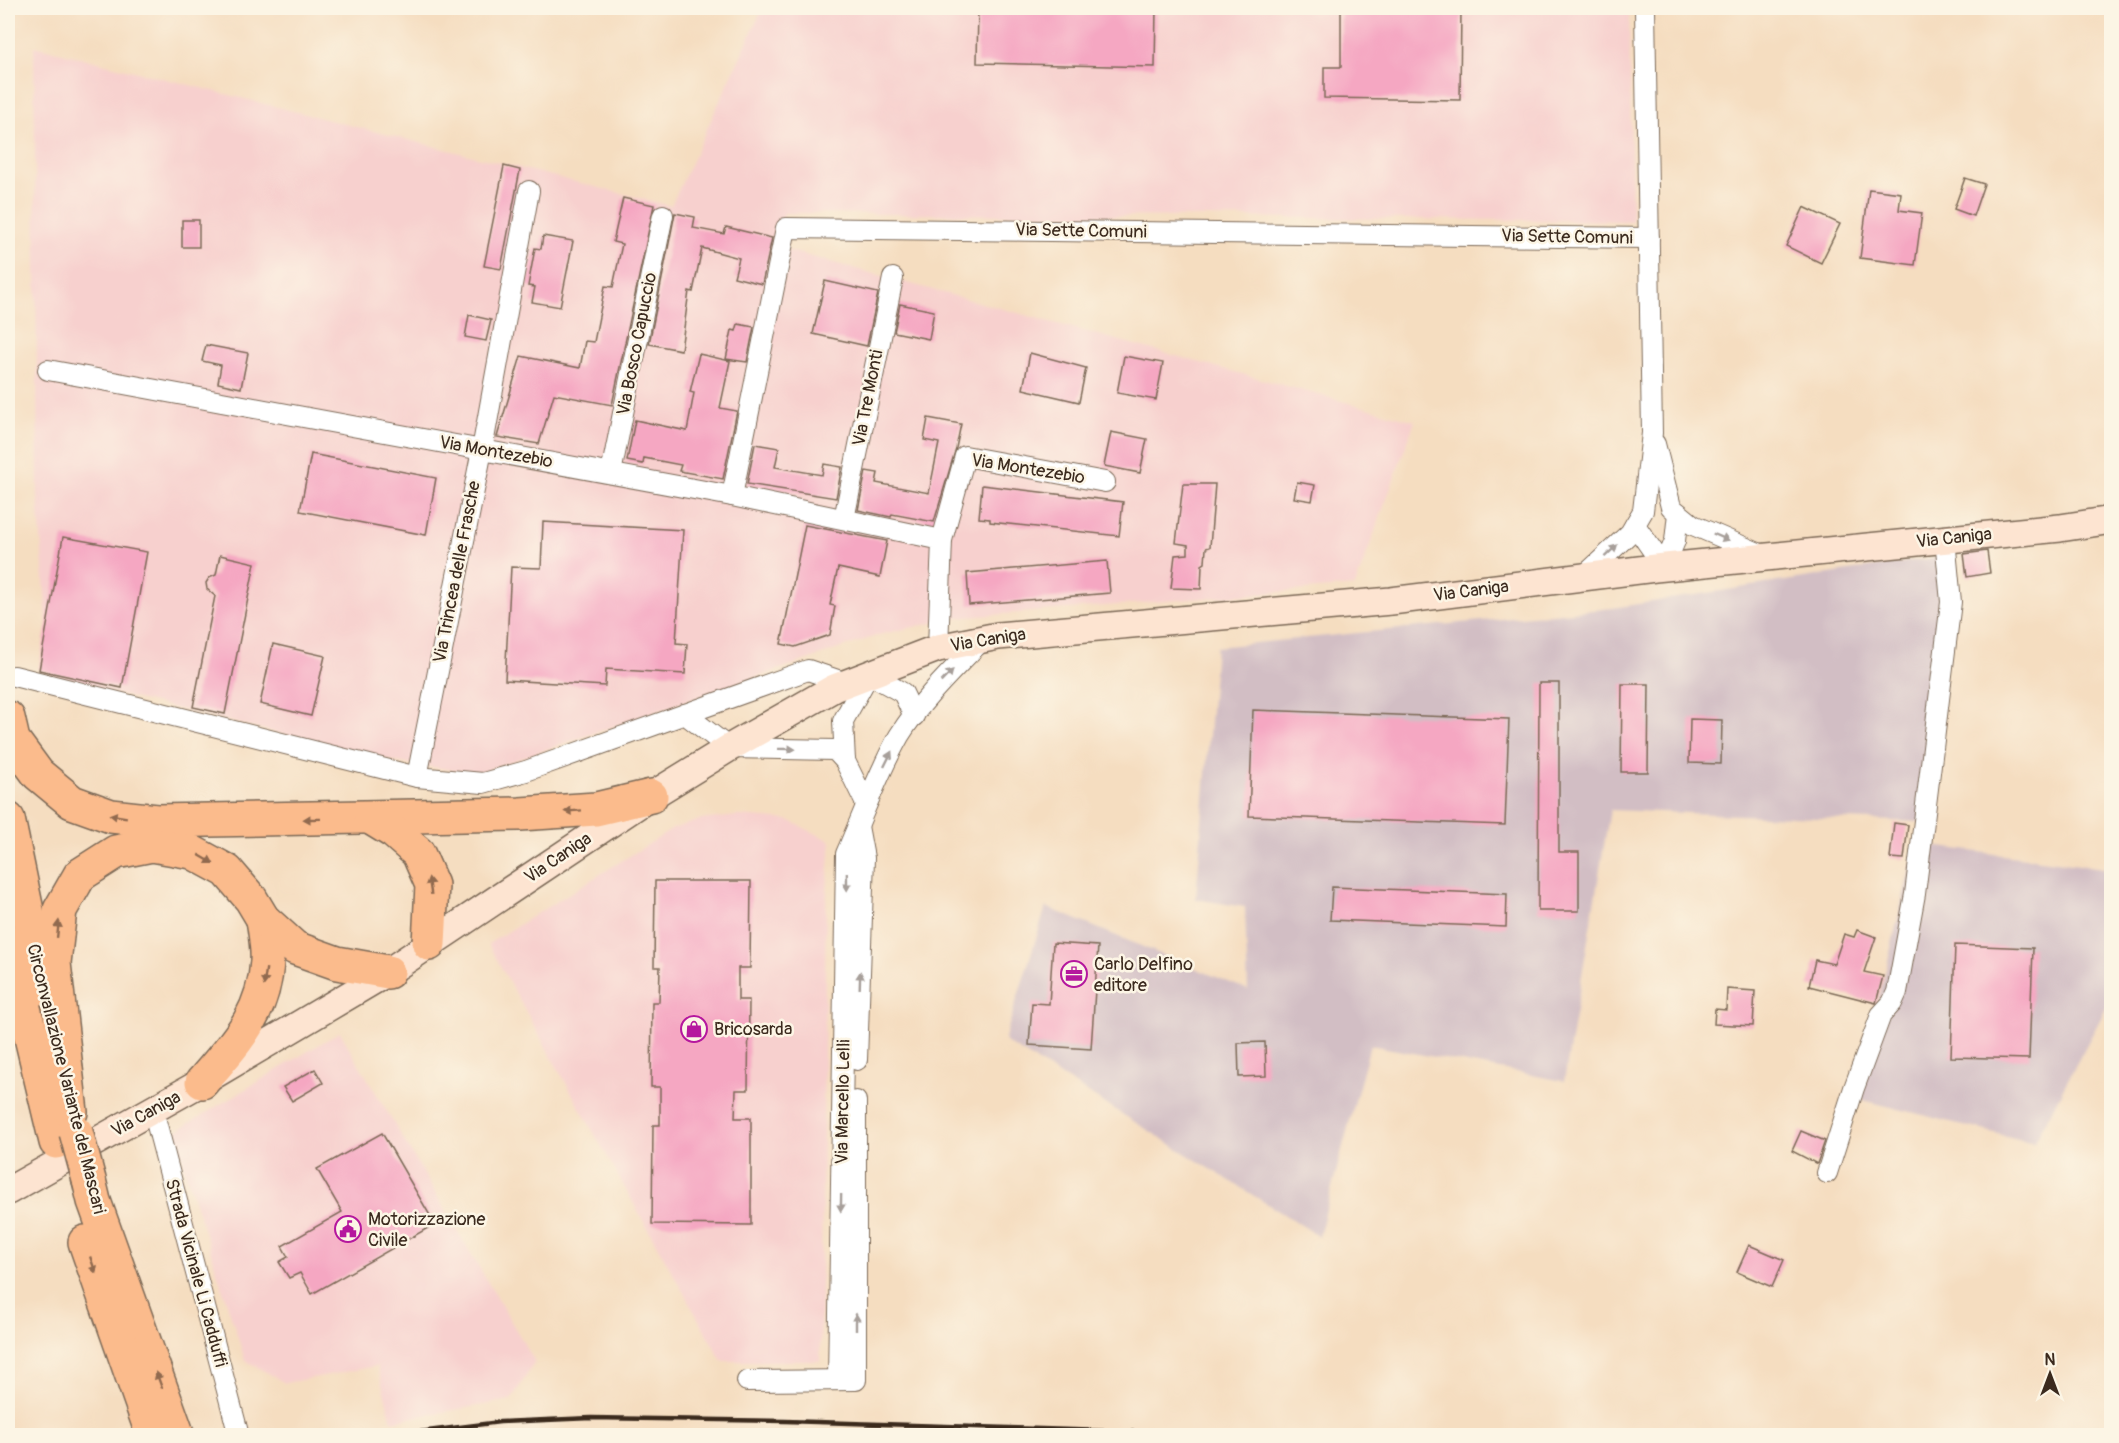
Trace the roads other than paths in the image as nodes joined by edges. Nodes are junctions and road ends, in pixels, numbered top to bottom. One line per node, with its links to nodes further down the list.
1 (1645, 8): 4 (street, Via Sette Comuni)
2 (529, 191): 8 (street, Via Trincea delle Frasche)
3 (663, 215): 9 (street, Via Bosco Capuccio)
4 (1649, 238): 7 (street, Via Sette Comuni); 11 (street, Via Sette Comuni)
5 (892, 278): 13 (street, Via Tre Monti)
6 (48, 370): 8 (street, Via Montezebio)
7 (1652, 433): 12 (street, Via Sette Comuni); 15 (street, Via Sette Comuni)
8 (482, 450): 9 (street, Via Montezebio); 30 (street, Via Trincea delle Frasche)
9 (612, 473): 11 (street, Via Montezebio)
10 (1105, 482): 17 (street, Via Montezebio)
11 (732, 496): 13 (street, Via Montezebio)
12 (1678, 513): 18 (street, one-way to 18); 19 (street)
13 (844, 519): 17 (street, Via Montezebio)
14 (2112, 520): 16 (street, Via Caniga)
15 (1635, 525): 19 (street); 20 (street, Via Sette Comuni, one-way to 15)
16 (1945, 539): 18 (street, Via Caniga); 43 (street)
17 (942, 540): 22 (street, Via Montezebio)
18 (1767, 557): 19 (street, Via Caniga)
19 (1665, 567): 20 (street, Via Caniga)
20 (1584, 576): 21 (street, Via Caniga)
21 (983, 639): 22 (street, Via Caniga); 26 (street, Via Marcello Lelli, one-way to 21)
22 (938, 648): 24 (street, Via Caniga)
23 (15, 676): 30 (street)
24 (857, 679): 25 (street); 26 (street); 28 (street, Via Caniga); 29 (street)
25 (685, 714): 28 (street); 30 (street)
26 (914, 716): 32 (street, Via Marcello Lelli, one-way to 26)
27 (8, 718): 33 (highway, one-way to 27)
28 (729, 748): 29 (street, one-way to 29); 31 (street, Via Caniga)
29 (845, 761): 32 (street)
30 (417, 777)
31 (651, 796): 33 (highway, one-way to 33); 37 (street, Via Caniga)
32 (866, 804): 46 (street, Via Marcello Lelli)
33 (371, 818): 37 (highway, one-way to 33)
34 (8, 819): 42 (highway, Circonvallazione Variante del Mascari)
35 (263, 919): 38 (highway); 40 (highway, one-way to 40); 42 (highway, one-way to 35)
36 (8, 941): 42 (highway, Circonvallazione Variante del Mascari)
37 (429, 944): 38 (street, Via Caniga)
38 (388, 972): 40 (street, Via Caniga)
39 (8, 1035): 42 (highway)
40 (202, 1082): 41 (street, Via Caniga)
41 (153, 1110): 45 (street, Via Caniga); 49 (street, Strada Vicinale Li Cadduffi)
42 (64, 1127): 44 (highway, Circonvallazione Variante del Mascari)
43 (1827, 1173)
44 (78, 1184): 47 (highway, Circonvallazione Variante del Mascari, one-way to 47); 48 (highway, Circonvallazione Variante del Mascari, one-way to 44)
45 (8, 1191)
46 (747, 1381)
47 (153, 1436)
48 (178, 1436)
49 (239, 1436)

